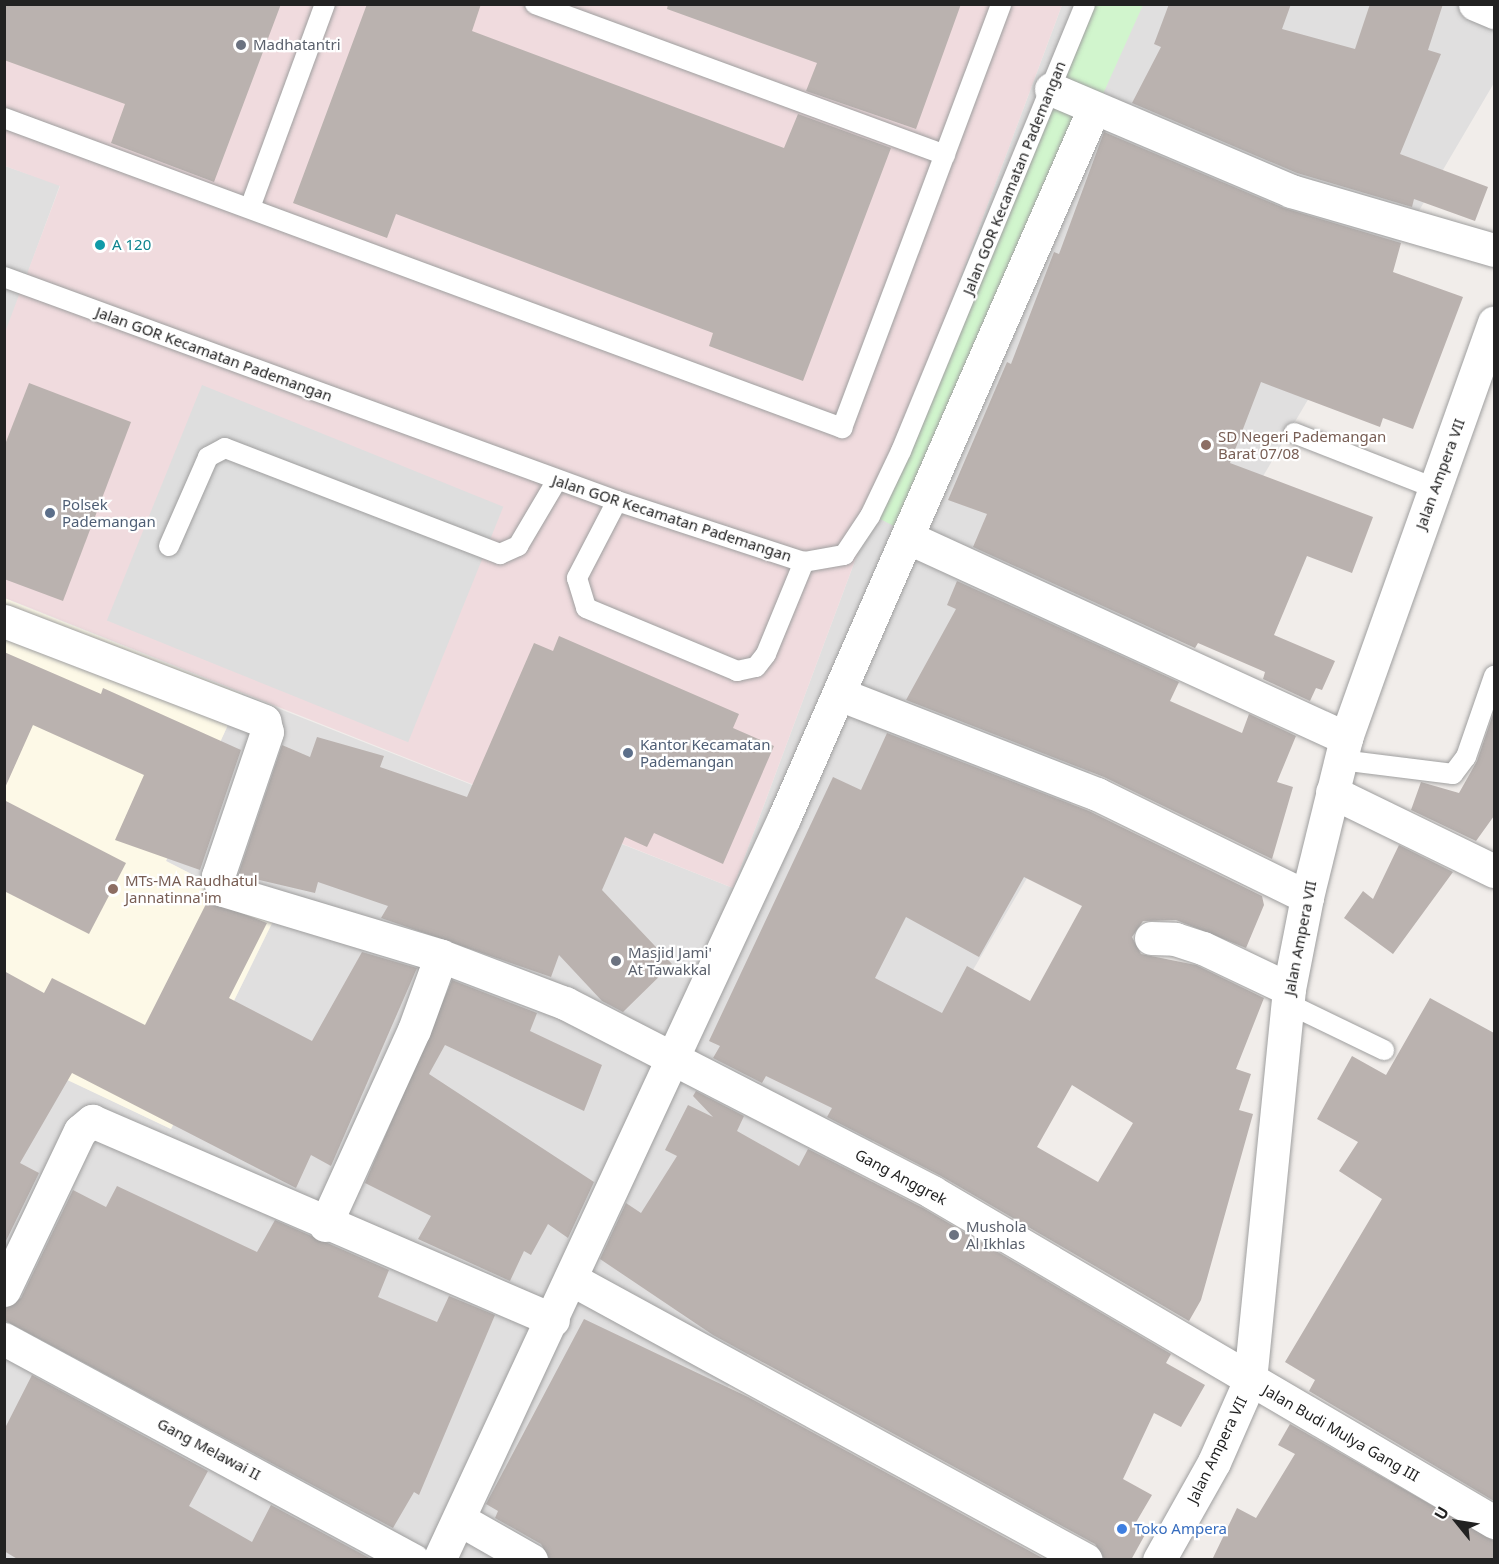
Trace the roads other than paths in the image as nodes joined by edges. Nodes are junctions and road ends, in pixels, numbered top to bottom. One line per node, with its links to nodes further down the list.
1 (325, 4): 10 (lane)
2 (535, 4): 9 (lane)
3 (1001, 4): 9 (lane)
4 (1085, 4): 7 (lane, Jalan GOR Kecamatan Pademangan)
5 (1475, 4): 6 (street)
6 (1494, 12)
7 (1072, 99): 11 (street); 18 (street); 20 (lane, Jalan GOR Kecamatan Pademangan)
8 (4, 117): 10 (lane)
9 (945, 155): 10 (lane)
10 (251, 205)
11 (1494, 250)
12 (4, 277): 15 (lane, Jalan GOR Kecamatan Pademangan)
13 (1491, 341): 16 (street, Jalan Ampera VII)
14 (1294, 433): 16 (lane)
15 (557, 480): 17 (lane, Jalan GOR Kecamatan Pademangan); 19 (lane)
16 (1434, 488): 24 (street, Jalan Ampera VII)
17 (617, 501): 20 (lane, Jalan GOR Kecamatan Pademangan); 20 (lane)
18 (909, 538): 23 (street); 24 (street)
19 (169, 546)
20 (804, 562)
21 (4, 621): 29 (street, Gang Anggrek)
22 (1494, 676): 24 (lane)
23 (839, 694): 27 (street); 32 (street)
24 (1343, 749): 25 (street, Jalan Ampera VII)
25 (1332, 792): 26 (street); 27 (street, Jalan Ampera VII)
26 (1494, 871)
27 (1307, 897): 30 (street, Jalan Ampera VII)
28 (1151, 939): 30 (street)
29 (441, 956): 32 (street, Gang Anggrek); 33 (street)
30 (1288, 996): 31 (lane); 38 (street, Jalan Ampera VII)
31 (1384, 1050)
32 (672, 1056): 34 (street); 38 (street, Gang Anggrek)
33 (325, 1225): 35 (street); 36 (street)
34 (573, 1280): 36 (street); 44 (street)
35 (4, 1290)
36 (554, 1320): 39 (street)
37 (4, 1339): 41 (street, Gang Melawai II)
38 (1250, 1380): 40 (street, Jalan Budi Mulya Gang III); 45 (street, Jalan Ampera VII)
39 (459, 1519): 42 (street); 43 (street)
40 (1494, 1522)
41 (413, 1560)
42 (439, 1560)
43 (531, 1560)
44 (1086, 1560)
45 (1159, 1560)

